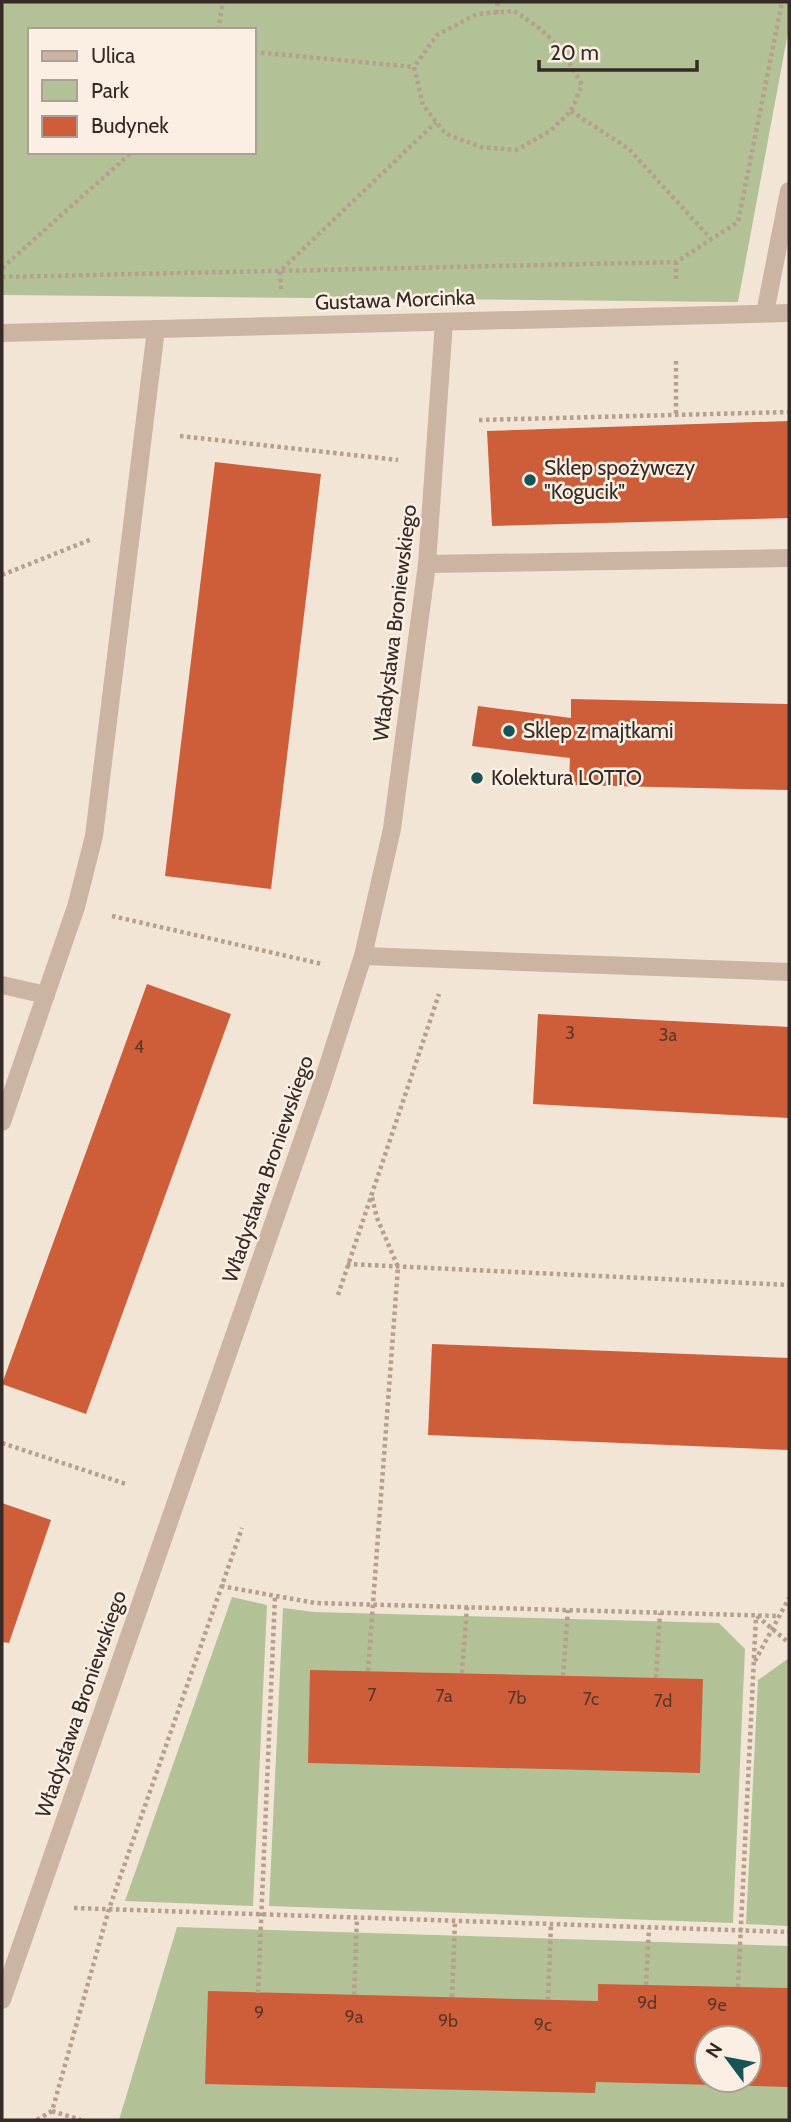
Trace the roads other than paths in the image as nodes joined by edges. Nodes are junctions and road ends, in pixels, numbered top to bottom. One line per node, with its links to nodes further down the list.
1 (789, 191): 2 (street)
2 (765, 313): 3 (street, Gustawa Morcinka); 4 (street, Gustawa Morcinka)
3 (789, 313)
4 (444, 322): 5 (street, Gustawa Morcinka); 8 (street, Władysława Broniewskiego)
5 (156, 329): 6 (street, Gustawa Morcinka); 12 (street)
6 (2, 333)
7 (789, 558): 8 (street)
8 (427, 564): 9 (street, Władysława Broniewskiego)
9 (363, 956): 10 (street); 14 (street, Władysława Broniewskiego)
10 (789, 972)
11 (2, 985): 12 (street)
12 (46, 995): 13 (street)
13 (2, 1122)
14 (2, 2000)

